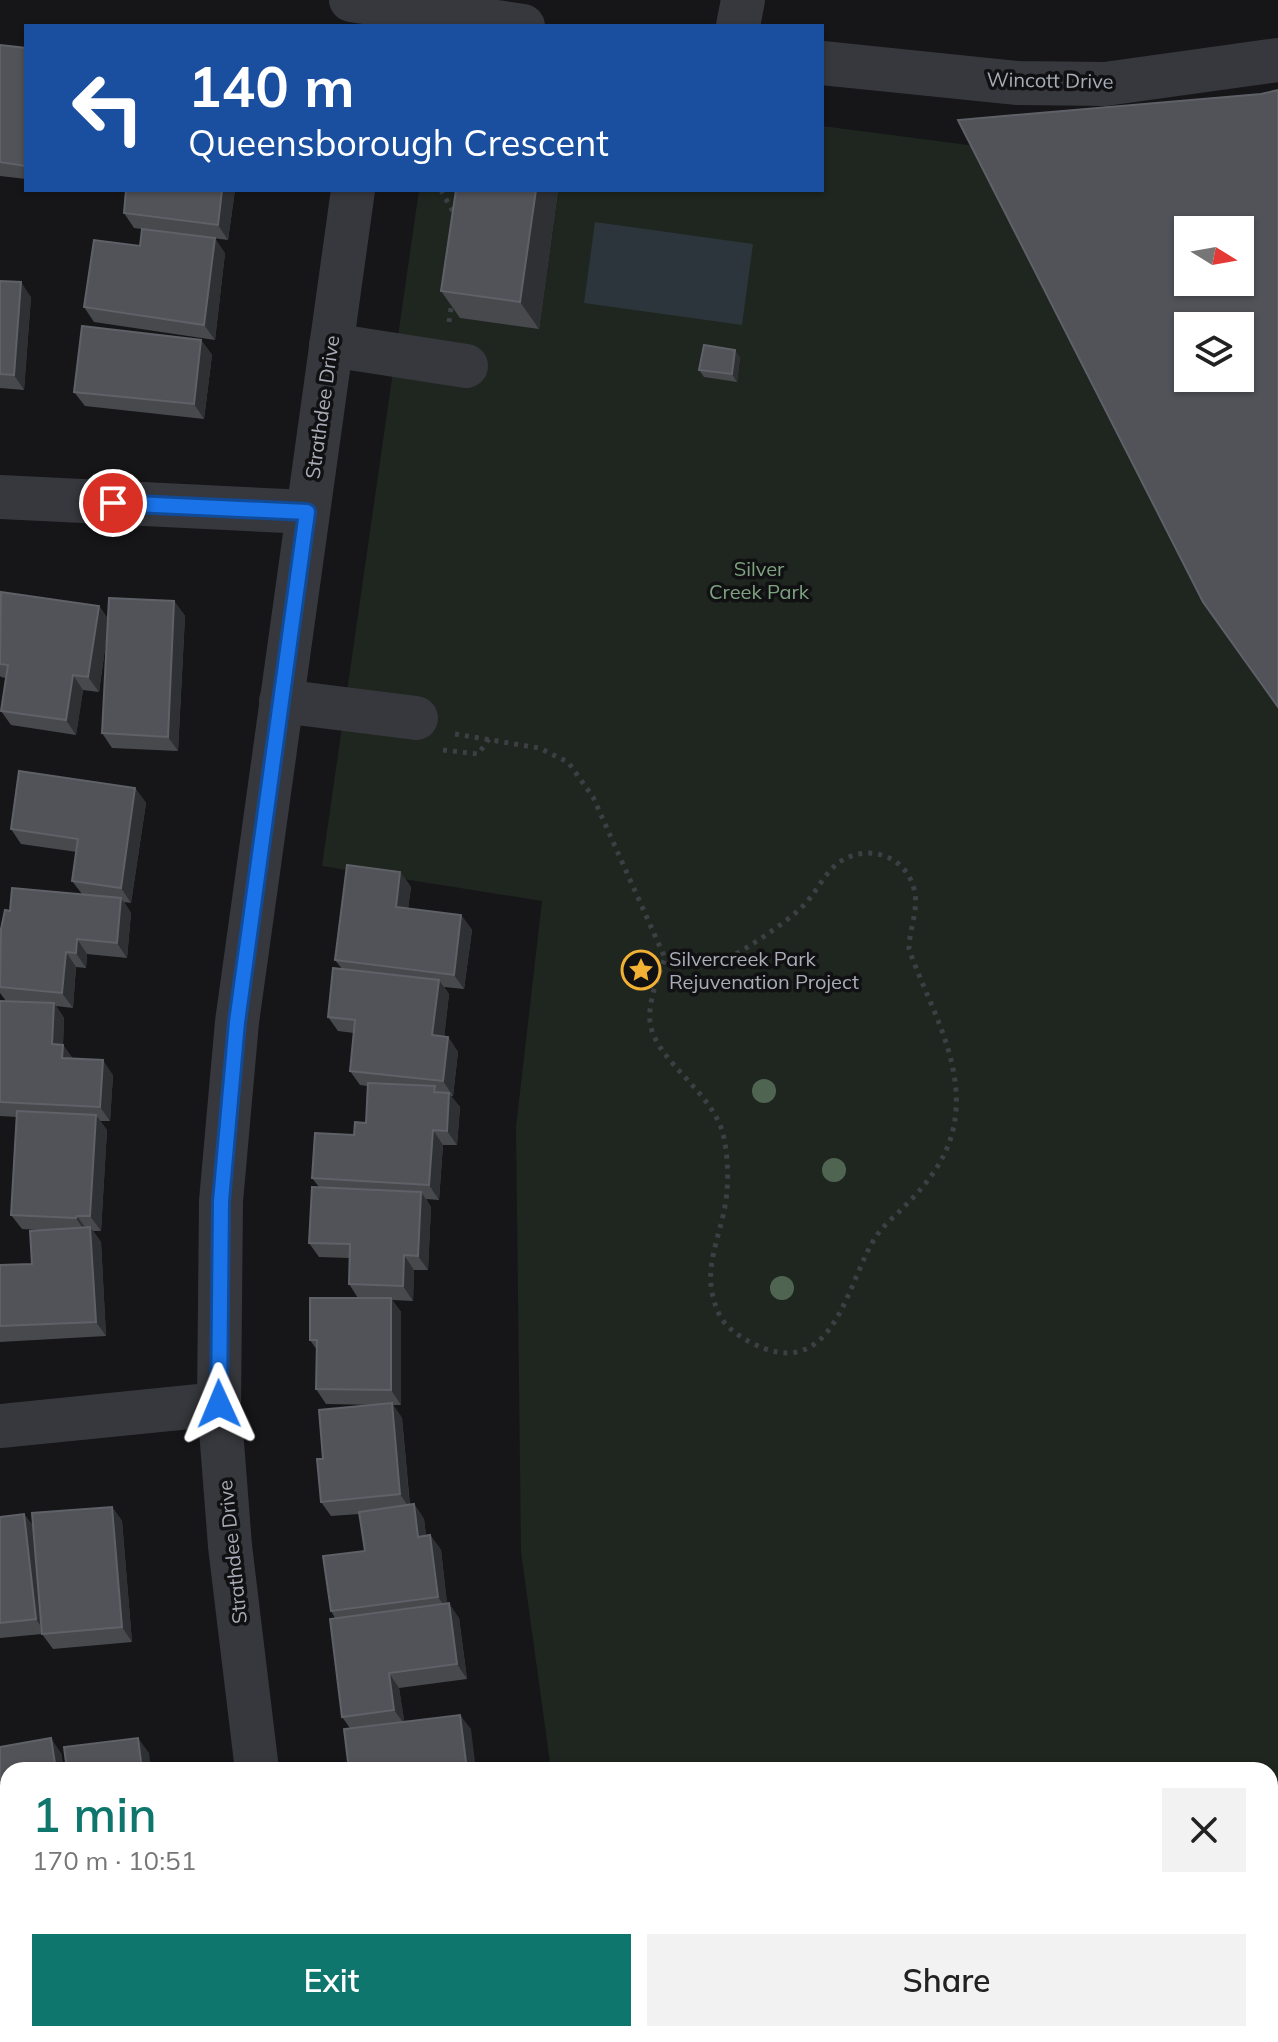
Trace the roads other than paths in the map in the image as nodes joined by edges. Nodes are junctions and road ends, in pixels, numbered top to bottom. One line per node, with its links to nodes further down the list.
1 (743, 0): 4 (street)
2 (369, 10): 3 (street)
3 (504, 24)
4 (738, 24)
5 (1278, 60): 6 (street, Wincott Drive)
6 (824, 63)
7 (353, 192): 8 (street, Strathdee Drive)
8 (331, 345): 9 (street); 11 (street, Strathdee Drive)
9 (455, 365)
10 (0, 497): 11 (street)
11 (307, 512): 12 (street, Strathdee Drive)
12 (281, 701): 13 (street); 14 (street, Strathdee Drive)
13 (416, 718)
14 (219, 1404): 15 (street); 16 (street, Strathdee Drive)
15 (0, 1426)
16 (256, 1762)

